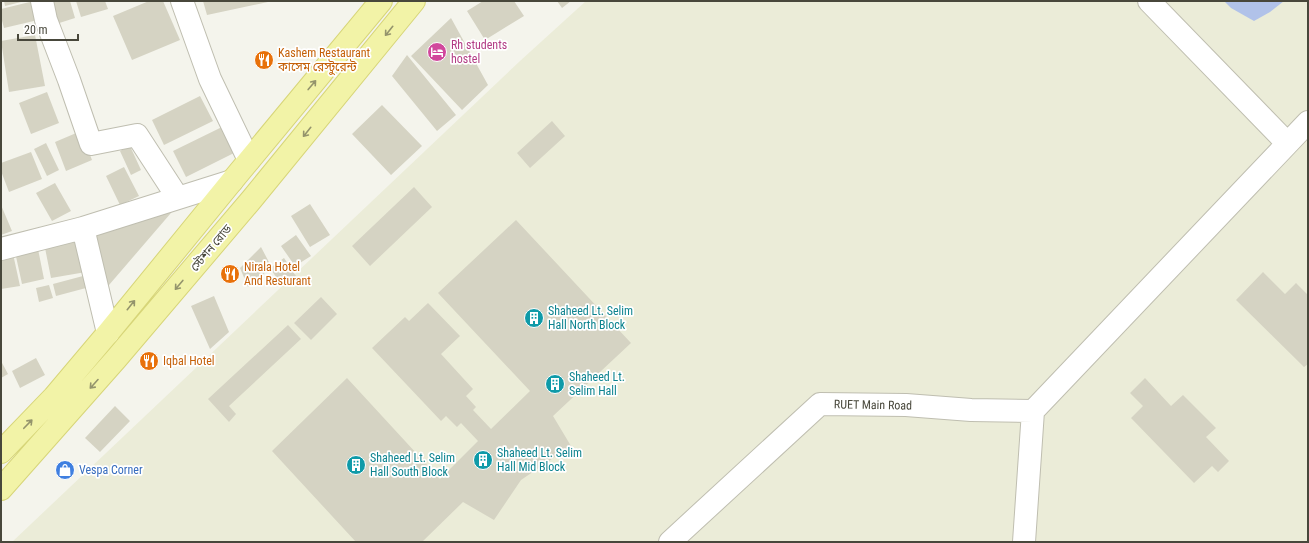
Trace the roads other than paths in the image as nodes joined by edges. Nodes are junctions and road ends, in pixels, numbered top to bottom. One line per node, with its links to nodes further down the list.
1 (42, 1): 10 (street)
2 (182, 1): 8 (street)
3 (381, 1): 8 (main road, one-way to 3)
4 (414, 1): 16 (main road, স্টেশন রোড, one-way to 16)
5 (1149, 1): 7 (street)
6 (1308, 122): 7 (street)
7 (1287, 143): 14 (street)
8 (249, 160): 9 (main road)
9 (232, 180): 10 (street); 13 (main road, one-way to 9)
10 (178, 198): 11 (street)
11 (83, 228): 12 (street); 13 (street)
12 (1, 249)
13 (108, 333): 15 (main road, one-way to 13)
14 (1033, 411): 17 (street, RUET Main Road); 18 (street)
15 (1, 452)
16 (1, 488)
17 (670, 542)
18 (1024, 542)

